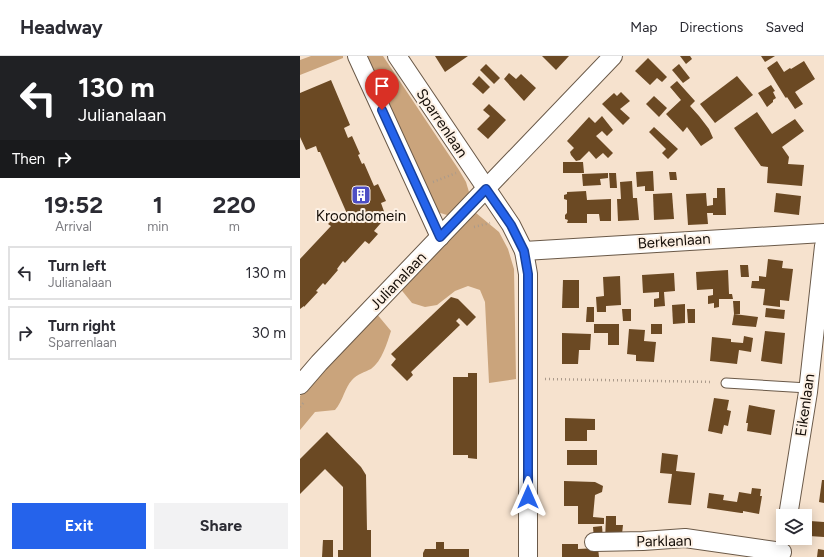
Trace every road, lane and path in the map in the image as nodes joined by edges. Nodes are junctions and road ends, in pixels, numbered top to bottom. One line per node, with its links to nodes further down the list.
1 (358, 56): 5 (street)
2 (397, 56): 4 (street, Sparrenlaan)
3 (613, 56): 6 (street, Julianalaan)
4 (473, 169): 5 (path); 6 (street, Sparrenlaan)
5 (418, 189): 8 (street)
6 (486, 189): 8 (street, Julianalaan); 10 (street, Sparrenlaan)
7 (824, 233): 10 (street, Berkenlaan)
8 (440, 237): 13 (street, Julianalaan)
9 (824, 246): 14 (street, Eikenlaan)
10 (524, 251): 11 (street, Sparrenlaan)
11 (528, 378): 12 (path); 18 (street, Sparrenlaan)
12 (726, 383): 14 (lane)
13 (300, 385)
14 (808, 388): 15 (street, Eikenlaan)
15 (789, 509)
16 (594, 542): 17 (street, Parklaan)
17 (783, 549)
18 (528, 557)

